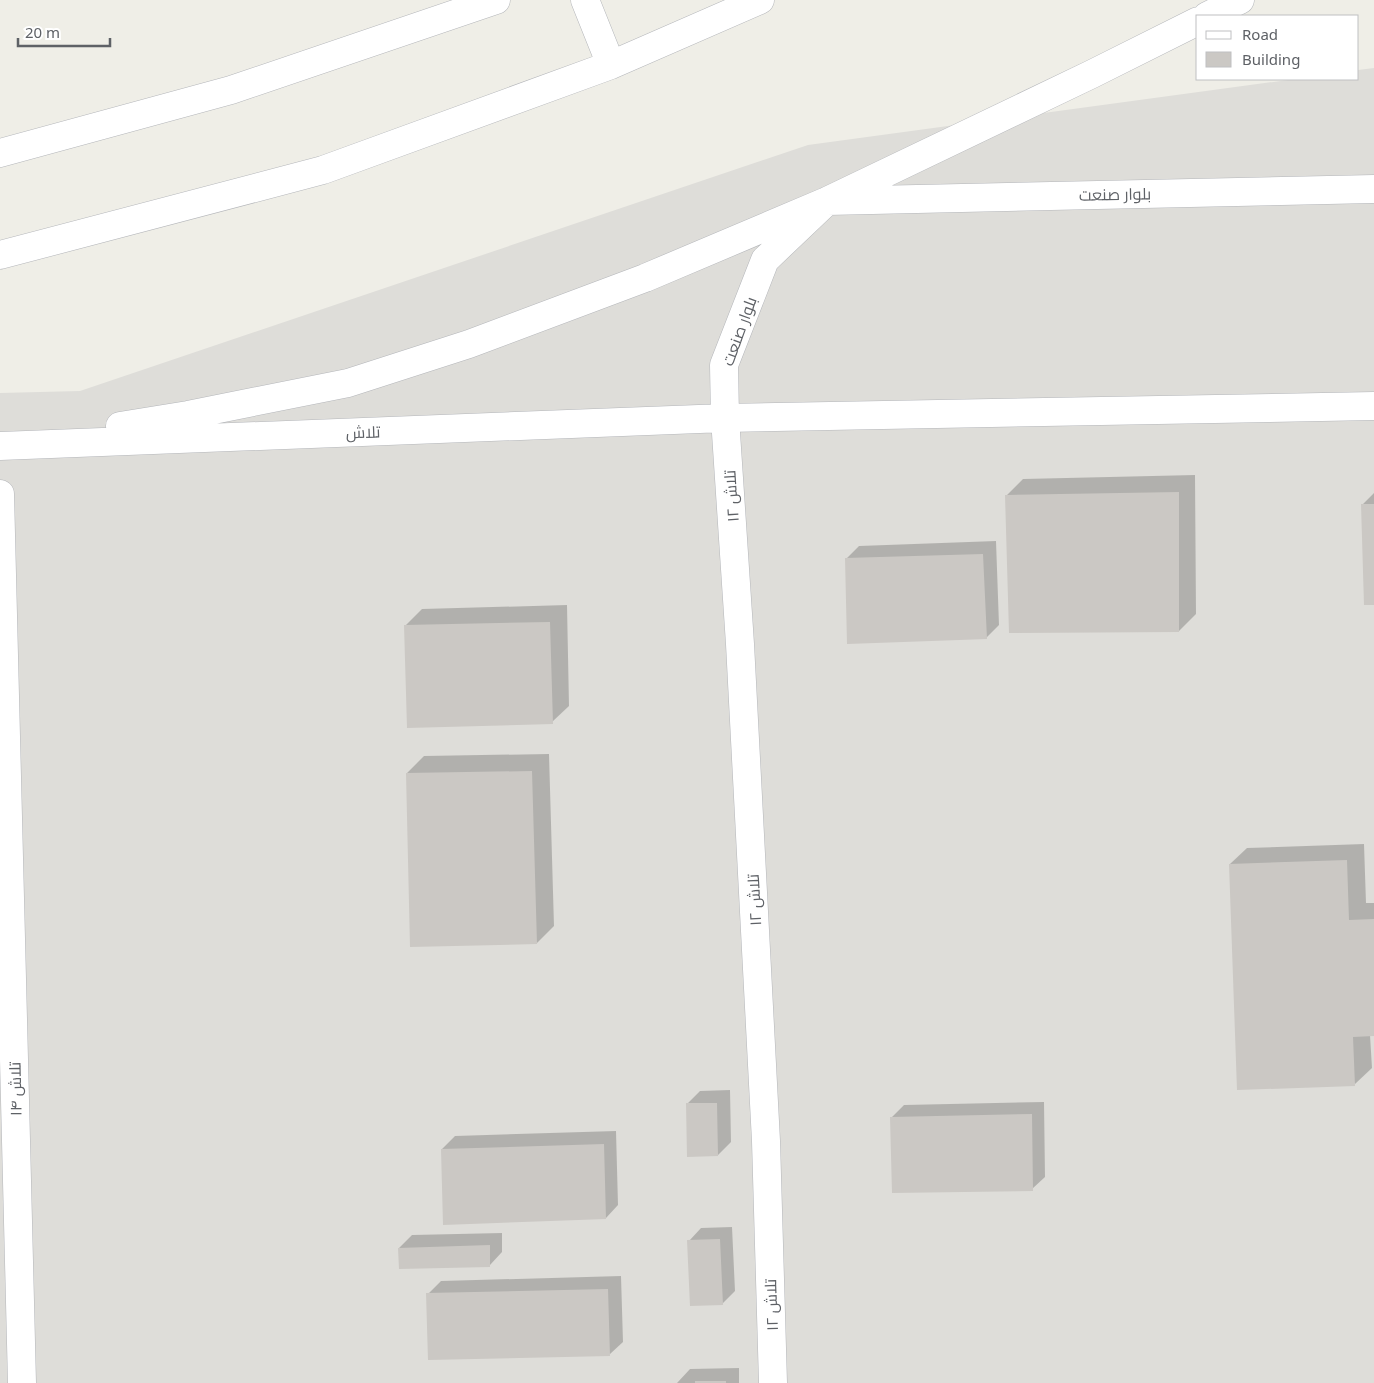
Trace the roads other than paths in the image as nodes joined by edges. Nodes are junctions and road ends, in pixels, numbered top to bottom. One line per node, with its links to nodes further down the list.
1 (496, 0): 8 (street)
2 (585, 0): 7 (street)
3 (760, 0): 7 (street)
4 (1240, 0): 5 (street)
5 (1209, 15)
6 (1196, 22): 10 (street)
7 (611, 65): 11 (street)
8 (0, 152)
9 (1374, 189): 10 (street, بلوار صنعت)
10 (827, 201): 13 (street, بلوار صنعت); 14 (street)
11 (0, 255)
12 (1374, 406): 13 (street)
13 (725, 418): 14 (street, تلاش); 17 (street, تلاش ۱۲)
14 (0, 445)
15 (0, 494): 16 (street, تلاش ۱۴)
16 (22, 1383)
17 (773, 1383)

